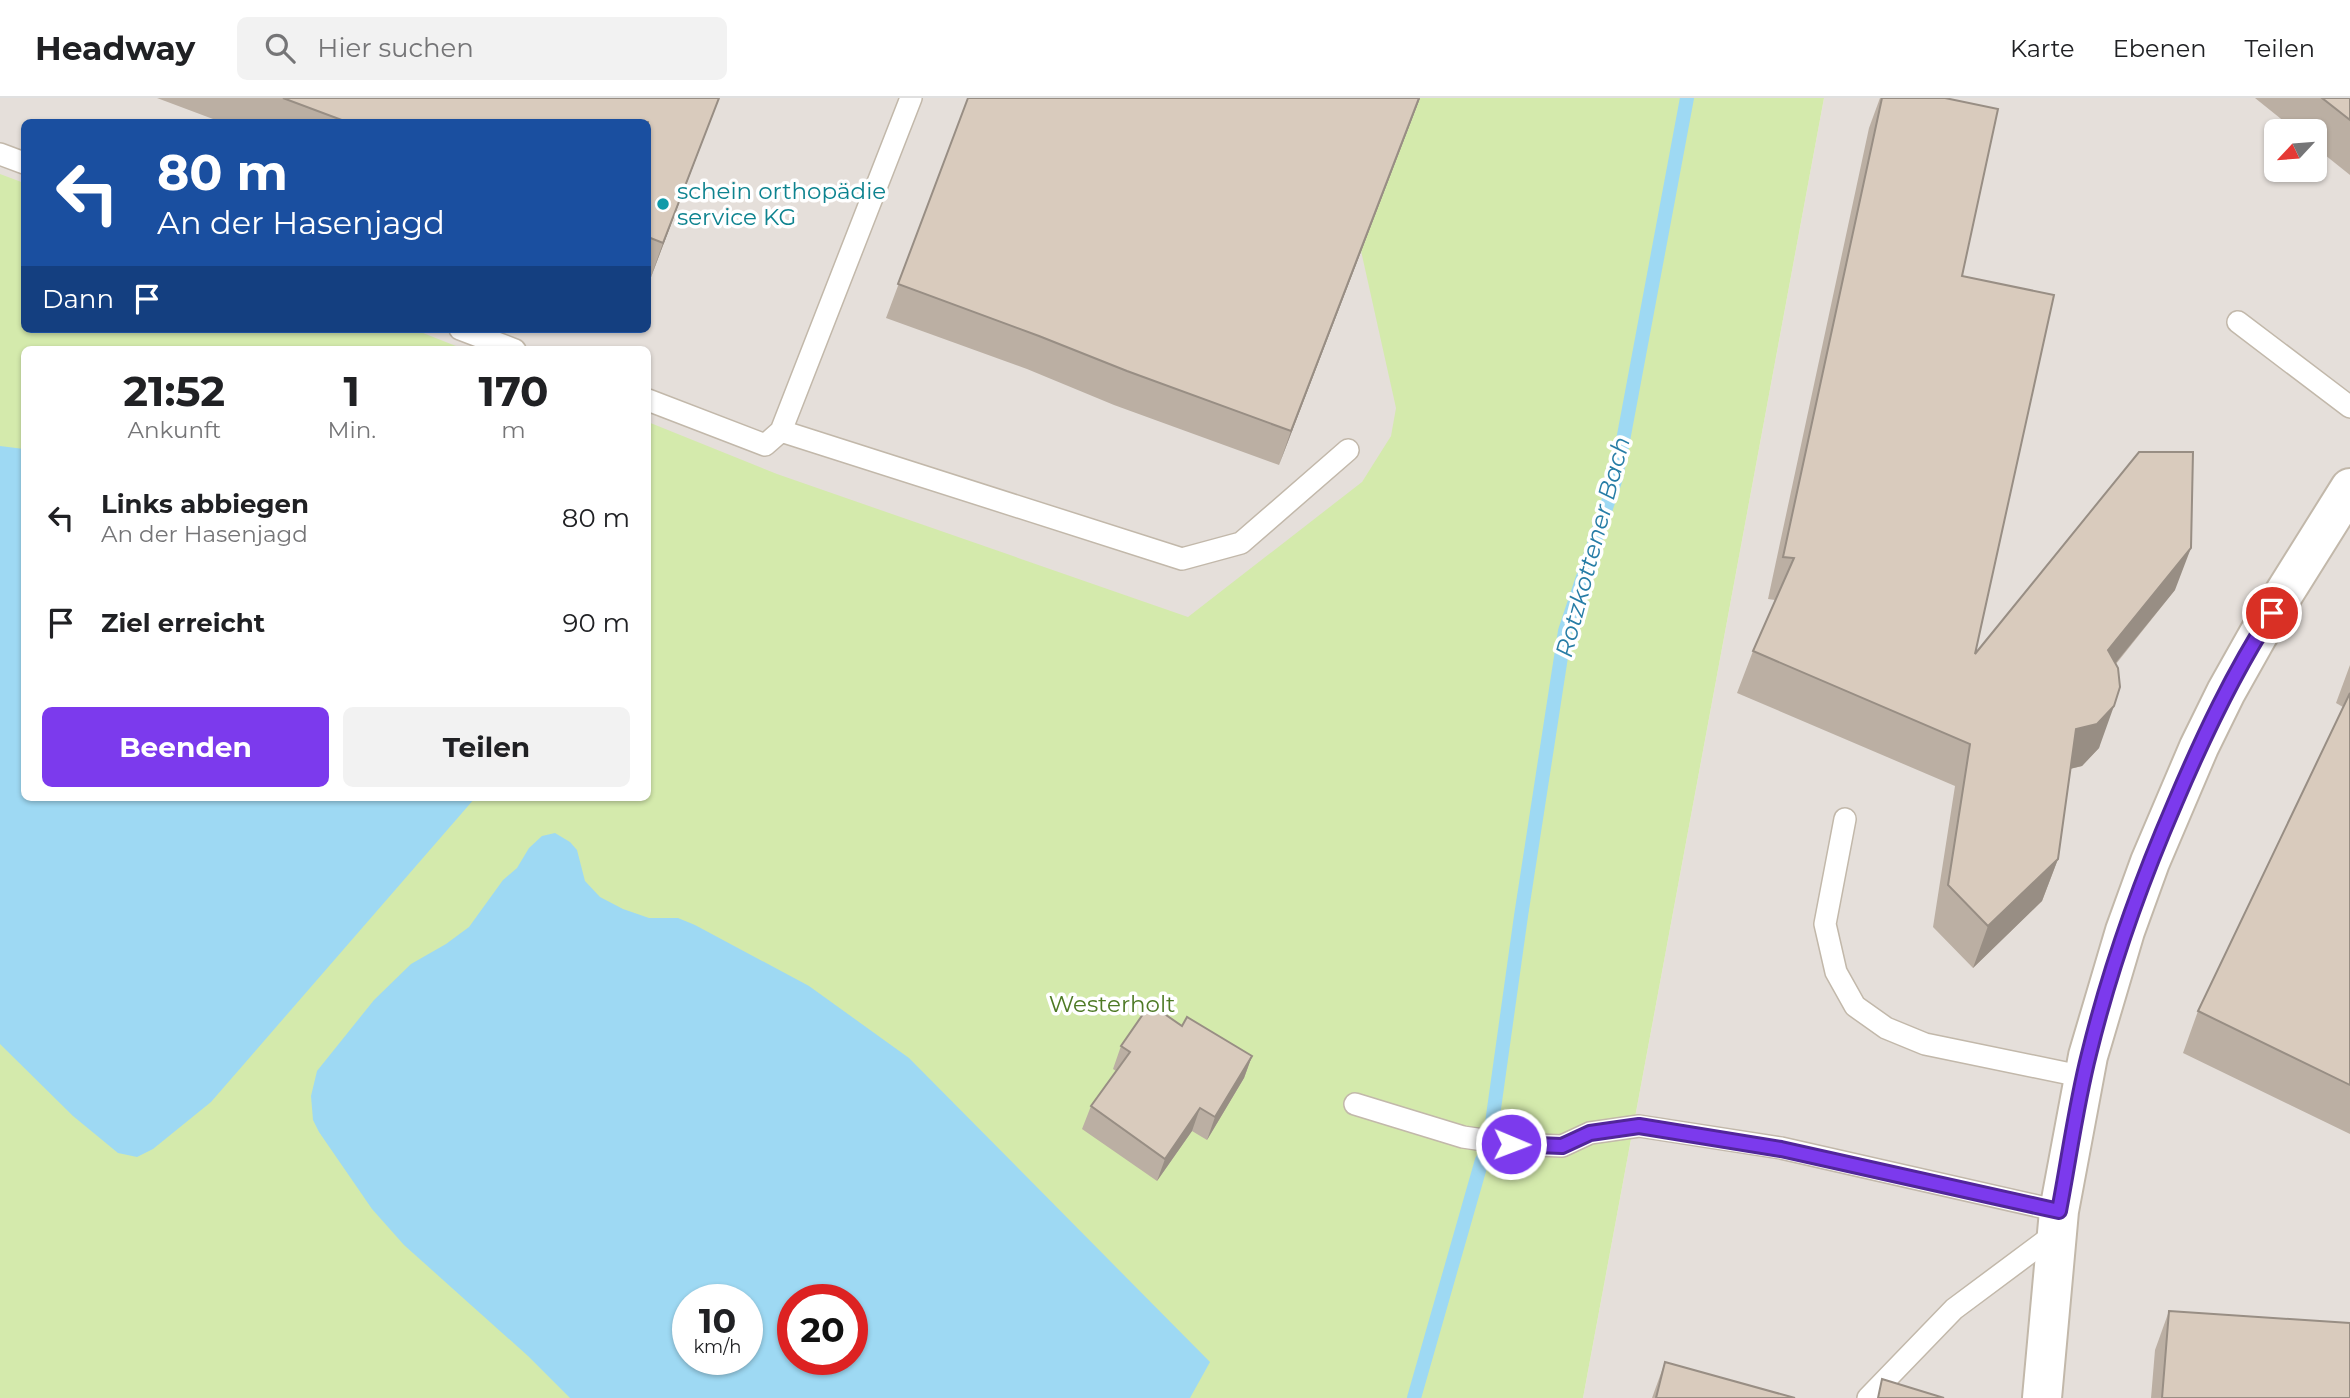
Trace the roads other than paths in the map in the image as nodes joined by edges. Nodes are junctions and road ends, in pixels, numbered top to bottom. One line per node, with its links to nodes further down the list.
1 (911, 98): 9 (lane)
2 (0, 154): 3 (lane)
3 (21, 162)
4 (2238, 322): 8 (lane)
5 (470, 333): 6 (lane)
6 (505, 346)
7 (651, 401): 9 (lane)
8 (2350, 407)
9 (781, 431): 10 (lane)
10 (1348, 450)
11 (2350, 488): 13 (street)
12 (1845, 819): 13 (lane)
13 (2085, 1077): 15 (street)
14 (1355, 1104): 15 (lane)
15 (2058, 1222): 16 (lane); 17 (street)
16 (1868, 1398)
17 (2042, 1398)

